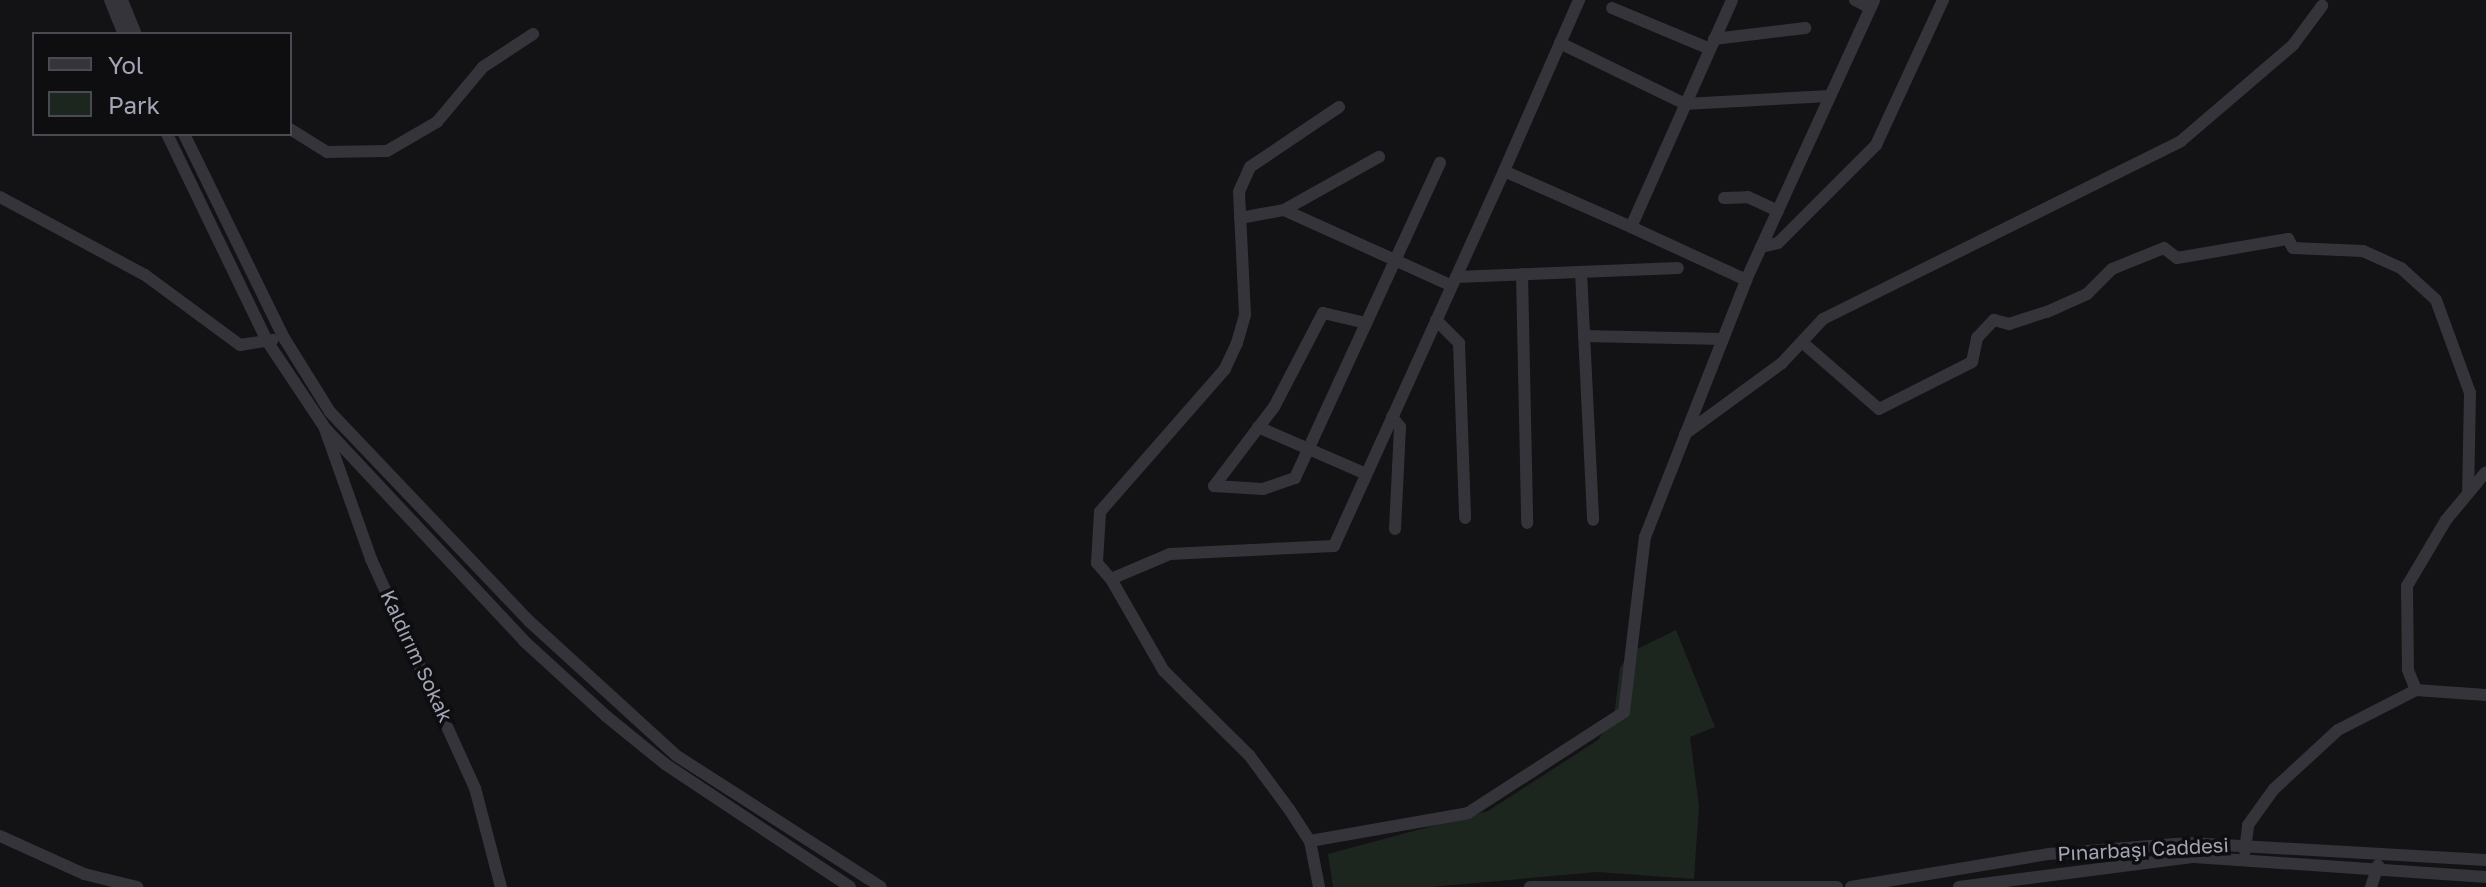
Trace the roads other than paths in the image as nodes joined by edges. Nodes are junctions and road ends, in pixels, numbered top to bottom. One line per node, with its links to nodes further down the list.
1 (110, 0): 11 (street)
2 (122, 0): 12 (street)
3 (1579, 0): 14 (street)
4 (1732, 0): 15 (street)
5 (1855, 0): 7 (street)
6 (1943, 0): 31 (street)
7 (1872, 4): 16 (street)
8 (2322, 6): 44 (street)
9 (1612, 8): 15 (street)
10 (1805, 28): 15 (street)
11 (123, 32)
12 (135, 32)
13 (533, 34): 19 (street)
14 (1560, 43): 17 (street); 24 (street)
15 (1712, 44): 17 (street)
16 (1830, 96): 17 (street); 28 (street)
17 (1685, 104): 30 (street)
18 (1339, 107): 29 (street)
19 (292, 130)
20 (168, 136): 43 (street, Kaldırım Sokak)
21 (185, 136): 41 (street)
22 (1379, 157): 27 (street)
23 (1440, 163): 32 (street)
24 (1504, 171): 30 (street); 37 (street)
25 (0, 197): 43 (street)
26 (1724, 198): 28 (street)
27 (1284, 210): 29 (street); 32 (street)
28 (1778, 211): 31 (street)
29 (1240, 218): 58 (street)
30 (1631, 227): 36 (street)
31 (1761, 247): 36 (street)
32 (1394, 259): 37 (street); 39 (street)
33 (1678, 268): 34 (street)
34 (1581, 272): 35 (street); 40 (street)
35 (1522, 274): 37 (street); 56 (street)
36 (1746, 280): 42 (street)
37 (1454, 281): 38 (street)
38 (1436, 320): 46 (street); 54 (street)
39 (1366, 323): 47 (street); 50 (street)
40 (1584, 336): 42 (street); 55 (street)
41 (284, 338): 43 (street); 45 (street)
42 (1723, 339): 49 (street)
43 (267, 341): 48 (street, Kaldırım Sokak)
44 (1802, 342): 49 (street); 53 (street)
45 (330, 412): 48 (street); 71 (street)
46 (1392, 417): 52 (street); 57 (street)
47 (1258, 427): 50 (street); 50 (street)
48 (325, 428): 69 (street, Kaldırım Sokak); 70 (street)
49 (1685, 434): 62 (street)
50 (1310, 450): 52 (street)
51 (2486, 472): 53 (street)
52 (1366, 474): 58 (street)
53 (2468, 493): 59 (street)
54 (1465, 518)
55 (1593, 520)
56 (1527, 523)
57 (1395, 529)
58 (1111, 579): 62 (street)
59 (2416, 690): 60 (street); 63 (street)
60 (2486, 695)
61 (0, 836): 68 (street)
62 (1310, 841): 72 (street)
63 (2245, 850): 64 (street, Pınarbaşı Caddesi); 65 (street); 67 (street, Pınarbaşı Caddesi); 76 (street)
64 (2486, 860)
65 (2378, 865): 66 (street); 77 (street)
66 (2486, 877)
67 (1918, 883): 75 (street, Pınarbaşı Caddesi)
68 (137, 887)
69 (501, 887)
70 (850, 887)
71 (881, 887)
72 (1319, 887)
73 (1530, 887): 74 (street)
74 (1837, 887)
75 (1851, 887)
76 (1959, 887)
77 (2371, 887)

